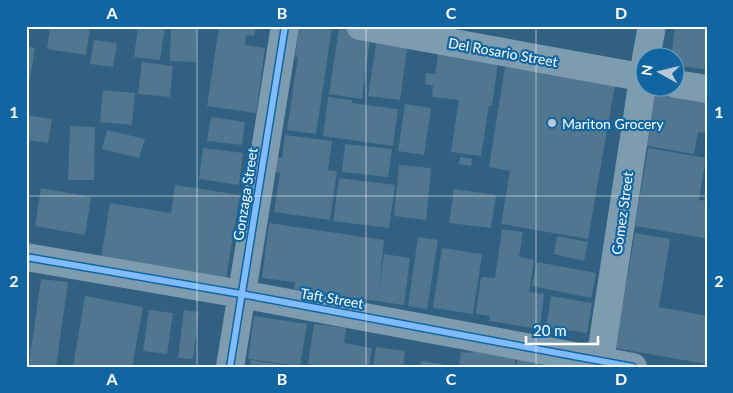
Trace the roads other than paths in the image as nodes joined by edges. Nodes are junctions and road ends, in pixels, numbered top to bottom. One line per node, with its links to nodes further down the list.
1 (285, 26): 10 (street, Gonzaga Street)
2 (360, 26): 5 (street, Del Rosario Street)
3 (652, 26): 4 (street, Gomez Street)
4 (648, 48)
5 (636, 67)
6 (686, 86): 7 (street)
7 (707, 89)
8 (640, 98): 11 (street, Gomez Street)
9 (26, 257): 10 (street, Taft Street)
10 (241, 294): 11 (street, Taft Street); 12 (street, Gonzaga Street)
11 (600, 363): 13 (street, Taft Street)
12 (230, 367)
13 (633, 367)

